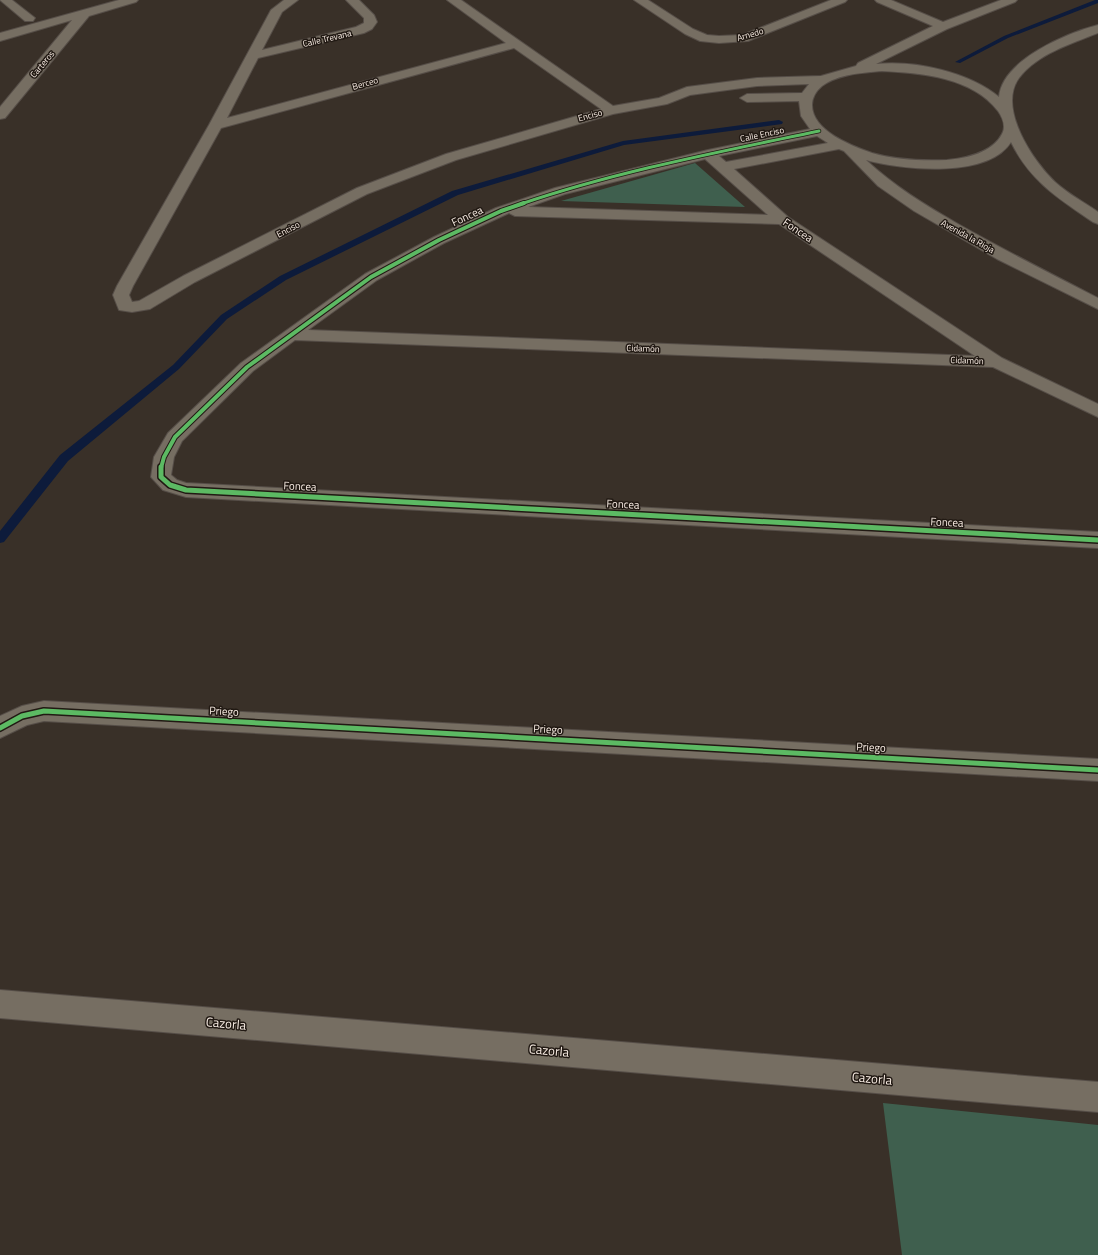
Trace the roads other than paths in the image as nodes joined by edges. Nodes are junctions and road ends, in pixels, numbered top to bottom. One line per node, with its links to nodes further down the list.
1 (5, 0): 13 (street)
2 (92, 0): 13 (street)
3 (132, 0): 11 (street)
4 (292, 0): 20 (street, Enciso)
5 (352, 0): 20 (street, Calle Trevana)
6 (453, 0): 19 (street, Enciso)
7 (640, 0): 10 (street, Arnedo)
8 (882, 0): 16 (street)
9 (1011, 0): 14 (street)
10 (834, 1)
11 (84, 14): 18 (street); 29 (street, Carteros)
12 (947, 14): 14 (street)
13 (29, 18): 15 (street)
14 (961, 19): 16 (street)
15 (0, 26)
16 (943, 26): 21 (street)
17 (1098, 29): 28 (street)
18 (0, 37)
19 (515, 44): 27 (street, Enciso); 30 (street, Berceo)
20 (252, 56): 30 (street, Enciso)
21 (854, 70): 22 (street); 28 (street)
22 (825, 80): 23 (street); 25 (street)
23 (806, 97): 24 (street); 32 (street)
24 (735, 98)
25 (662, 101): 26 (street); 27 (street)
26 (694, 103)
27 (611, 110): 30 (street, Enciso)
28 (1006, 111): 31 (street)
29 (0, 115)
30 (216, 125)
31 (1011, 127): 33 (street); 37 (street)
32 (819, 131): 33 (street); 34 (street, Calle Enciso)
33 (845, 147): 35 (street); 39 (street, Avenida la Rioja)
34 (708, 154): 35 (street, Foncea); 36 (street, Foncea)
35 (724, 167): 38 (street, Foncea)
36 (501, 211): 38 (street); 40 (street, Foncea)
37 (1098, 219)
38 (783, 220): 41 (street, Foncea)
39 (1098, 304)
40 (291, 335): 41 (street, Cidamón); 43 (street, Foncea)
41 (996, 362): 42 (street, Foncea)
42 (1098, 411)
43 (1098, 540)
44 (0, 728): 45 (street, Priego)
45 (1098, 770)
46 (0, 1004): 47 (street, Cazorla)
47 (1098, 1097)

